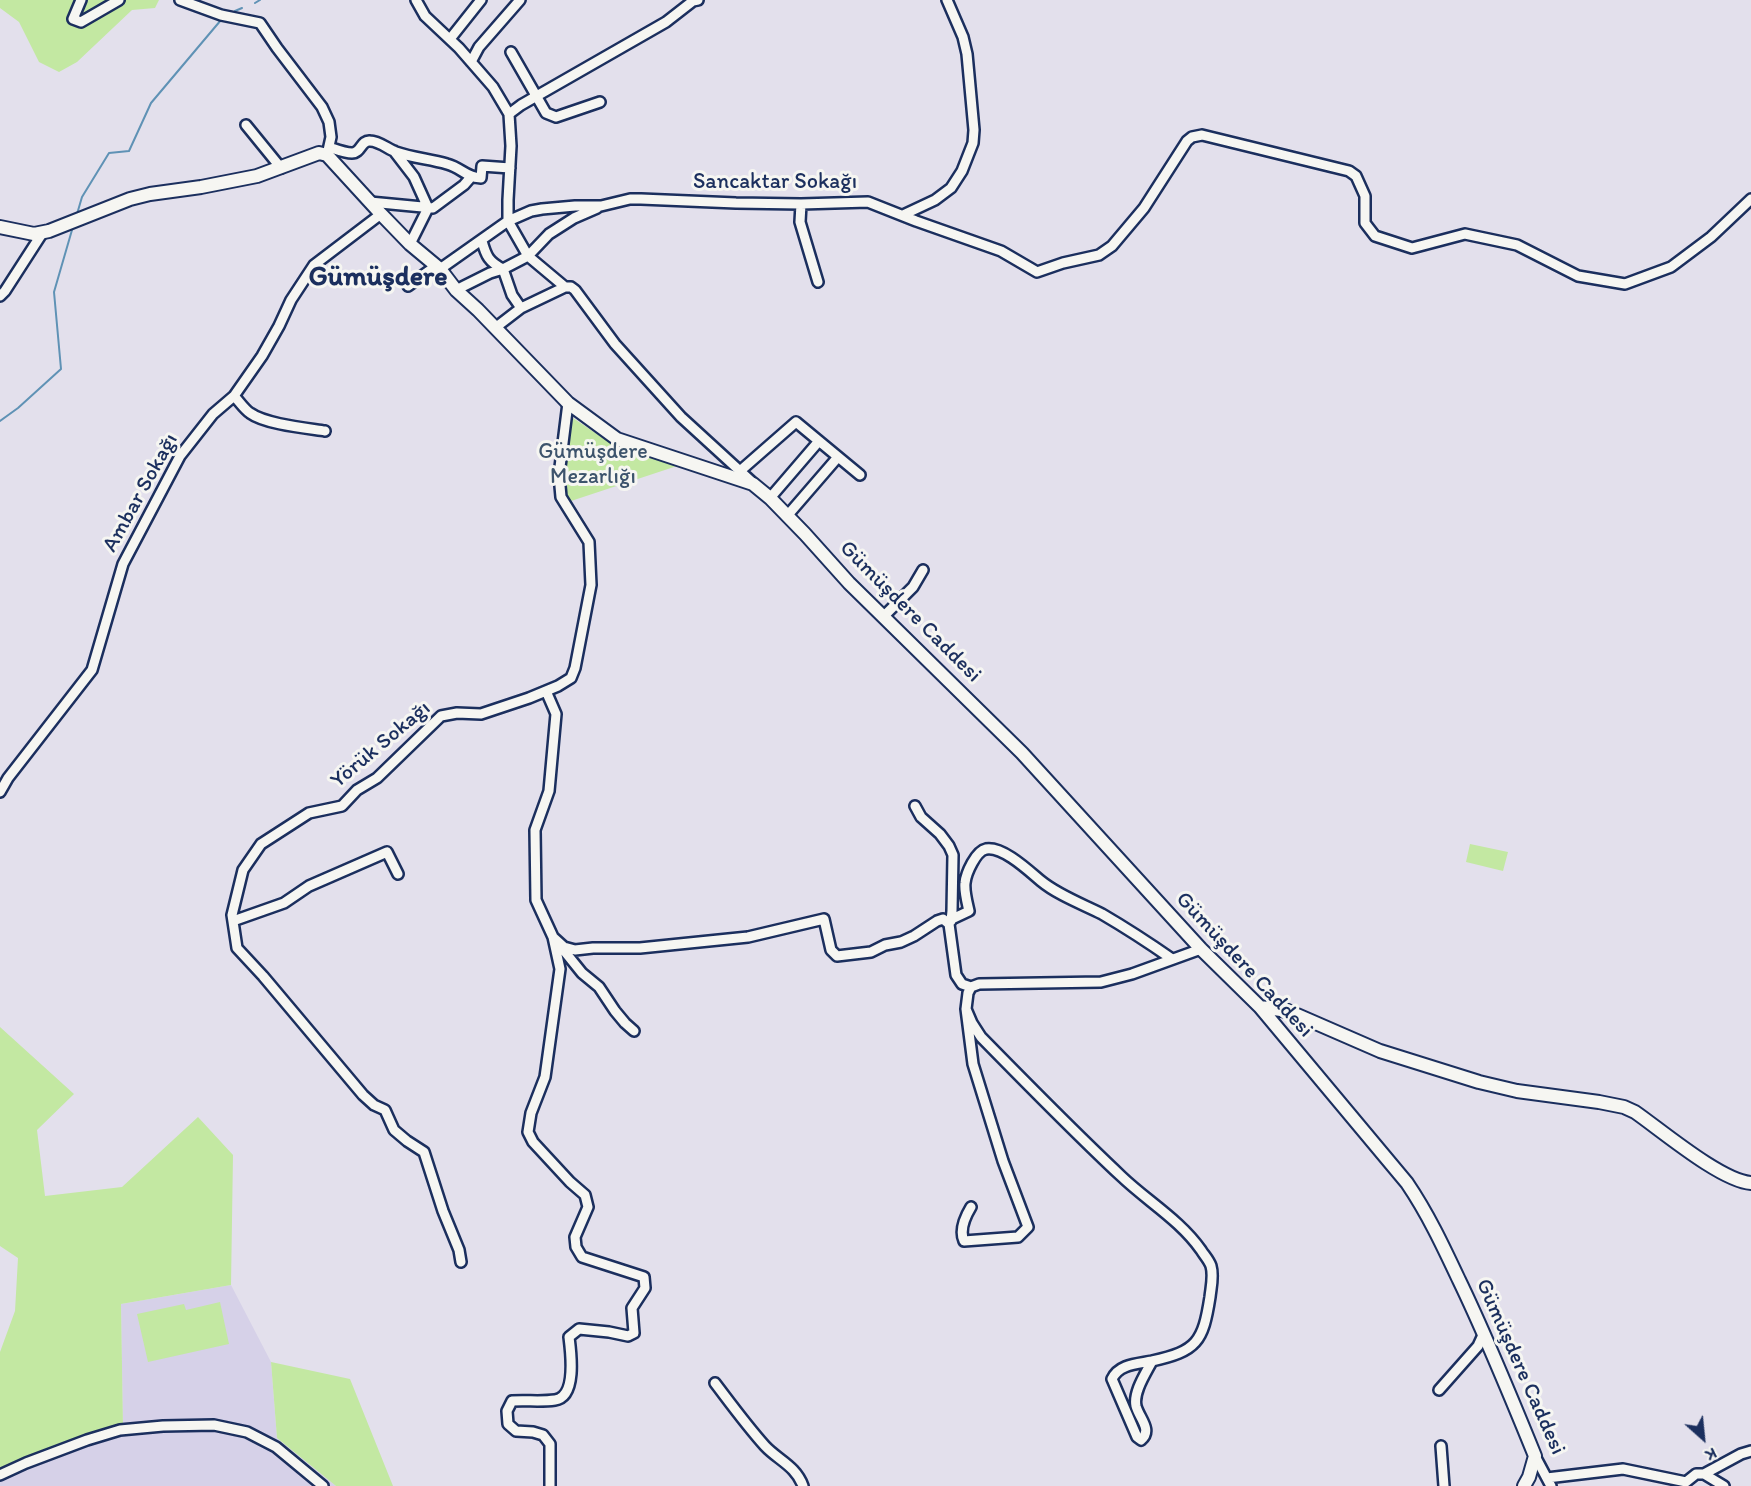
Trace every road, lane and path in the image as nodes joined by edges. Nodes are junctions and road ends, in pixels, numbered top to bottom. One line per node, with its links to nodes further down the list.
1 (81, 0): 2 (street)
2 (119, 0)
3 (180, 0): 16 (street)
4 (416, 0): 9 (street)
5 (481, 0): 9 (street)
6 (520, 0): 11 (street)
7 (698, 0): 12 (street)
8 (946, 0): 27 (street)
9 (450, 39): 11 (street)
10 (511, 52): 12 (street)
11 (471, 62): 14 (street)
12 (536, 96): 13 (street); 14 (street)
13 (600, 102)
14 (510, 114): 19 (street)
15 (246, 125): 18 (street)
16 (328, 151): 17 (street); 18 (street); 22 (street, Gümüşdere Caddesi)
17 (394, 151): 20 (street); 25 (street)
18 (281, 168): 30 (street)
19 (510, 168): 20 (street); 28 (street)
20 (471, 177): 25 (street)
21 (1751, 199): 27 (street, Sancaktar Sokağı)
22 (370, 202): 25 (street); 26 (street, Gümüşdere Caddesi)
23 (801, 204): 24 (street, Sancaktar Sokağı); 27 (street, Sancaktar Sokağı); 36 (street)
24 (601, 206): 28 (street, Sancaktar Sokağı); 33 (street)
25 (428, 208): 32 (street)
26 (381, 214): 32 (street, Gümüşdere Caddesi); 43 (street, Ambar Sokağı)
27 (903, 215)
28 (508, 221): 31 (street, Sancaktar Sokağı); 33 (street)
29 (0, 227): 30 (street)
30 (43, 232): 40 (street)
31 (482, 241): 34 (street, Sancaktar Sokağı); 35 (street)
32 (410, 244): 34 (street, Gümüşdere Caddesi)
33 (528, 256): 35 (street); 38 (street)
34 (438, 268): 37 (street, Sancaktar Sokağı); 39 (street, Gümüşdere Caddesi)
35 (503, 269): 39 (street); 41 (street)
36 (818, 282)
37 (408, 286)
38 (565, 287): 41 (street); 48 (street)
39 (456, 290): 42 (street, Gümüşdere Caddesi)
40 (0, 296)
41 (521, 308): 42 (street)
42 (495, 328): 44 (street, Gümüşdere Caddesi)
43 (234, 396): 45 (street); 56 (street, Ambar Sokağı)
44 (568, 403): 50 (street, Gümüşdere Caddesi); 55 (street, Yörük Sokağı)
45 (325, 431)
46 (819, 441): 47 (street); 48 (street); 51 (street)
47 (838, 458): 49 (street); 52 (street)
48 (740, 471): 50 (street)
49 (860, 475)
50 (753, 484): 51 (street, Gümüşdere Caddesi)
51 (770, 498): 52 (street, Gümüşdere Caddesi)
52 (787, 516): 54 (street, Gümüşdere Caddesi)
53 (923, 570): 54 (street)
54 (884, 616): 62 (street, Gümüşdere Caddesi)
55 (546, 691): 59 (street, Yörük Sokağı); 61 (street)
56 (0, 792)
57 (915, 806): 60 (street)
58 (398, 874): 59 (street)
59 (233, 921): 70 (street, Yörük Sokağı)
60 (950, 921): 61 (street); 63 (street); 64 (street)
61 (553, 937): 67 (street); 83 (street)
62 (1201, 949): 63 (street); 65 (street, Gümüşdere Caddesi)
63 (1172, 959): 64 (street)
64 (971, 987): 66 (street)
65 (1260, 1007): 68 (street); 71 (street, Gümüşdere Caddesi)
66 (966, 1009): 69 (street); 72 (street)
67 (634, 1031)
68 (1751, 1183)
69 (971, 1207)
70 (461, 1262)
71 (1484, 1333): 74 (street); 77 (street, Gümüşdere Caddesi)
72 (1152, 1361): 72 (street)
73 (715, 1383): 84 (street)
74 (1438, 1390)
75 (1441, 1446): 85 (street)
76 (1751, 1451): 78 (street)
77 (1535, 1456): 80 (street, Gümüşdere Caddesi); 86 (street)
78 (1704, 1474): 81 (street); 87 (street)
79 (0, 1475): 82 (street)
80 (1549, 1482): 81 (street)
81 (1686, 1484)
82 (323, 1486)
83 (550, 1486)
84 (803, 1486)
85 (1444, 1486)
86 (1524, 1486)
87 (1724, 1486)

